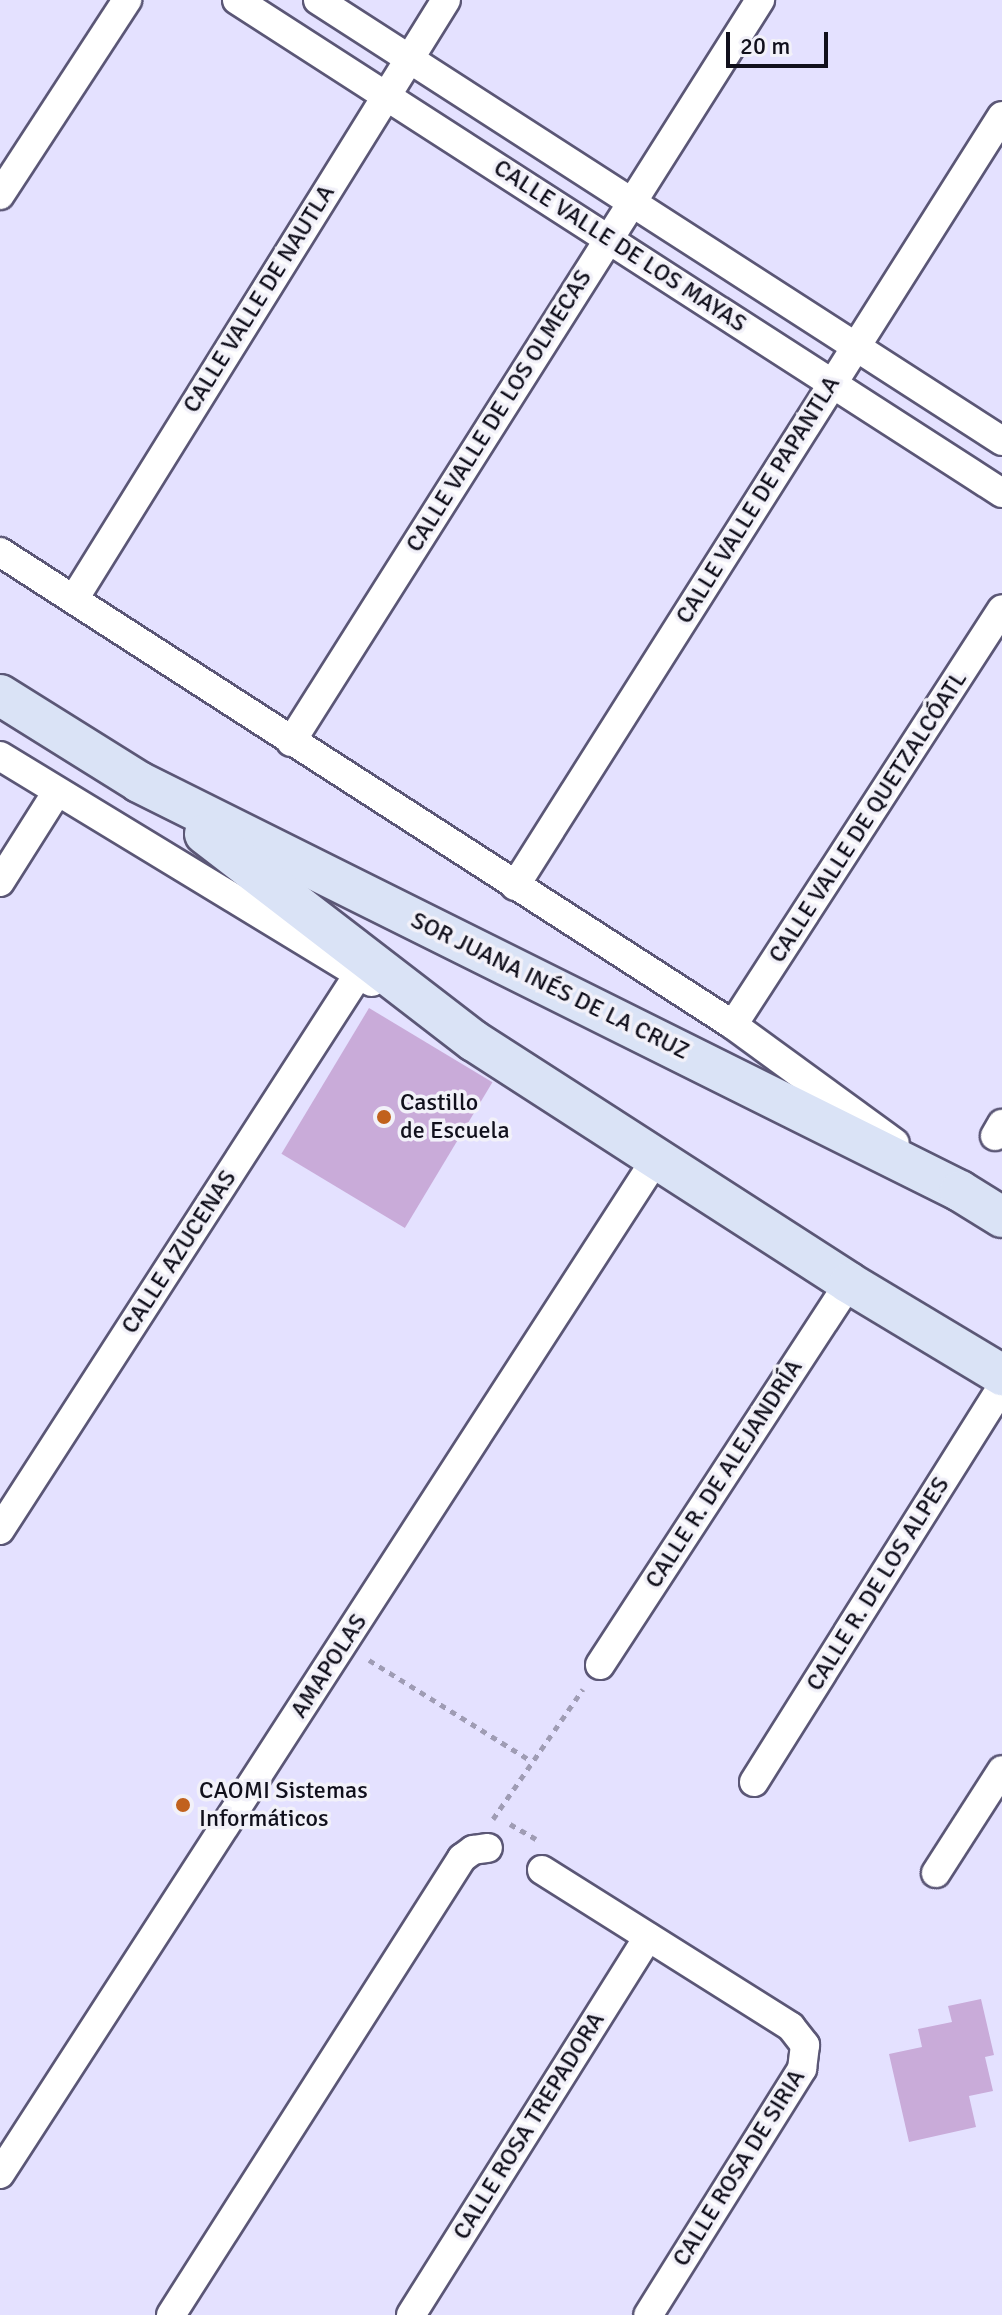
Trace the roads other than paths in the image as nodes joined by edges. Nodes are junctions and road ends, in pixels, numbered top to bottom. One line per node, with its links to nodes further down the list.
1 (127, 0): 9 (street)
2 (237, 0): 7 (street, CALLE VALLE DE LOS MAYAS)
3 (318, 0): 6 (street, CALLE VALLE DE LOS MAYAS)
4 (446, 0): 6 (street, CALLE VALLE DE NAUTLA)
5 (760, 0): 10 (street, CALLE VALLE DE LOS OLMECAS)
6 (408, 58): 7 (street, CALLE VALLE DE NAUTLA); 10 (street, CALLE VALLE DE LOS MAYAS)
7 (385, 94): 11 (street, CALLE VALLE DE LOS MAYAS); 17 (street, CALLE VALLE DE NAUTLA)
8 (1002, 116): 12 (street, CALLE VALLE DE PAPANTLA)
9 (0, 195)
10 (632, 202): 11 (street, CALLE VALLE DE LOS OLMECAS); 12 (street, CALLE VALLE DE LOS MAYAS)
11 (608, 239): 13 (street, CALLE VALLE DE LOS MAYAS); 20 (street, CALLE VALLE DE LOS OLMECAS)
12 (855, 346): 13 (street, CALLE VALLE DE PAPANTLA); 14 (street, CALLE VALLE DE LOS MAYAS)
13 (831, 383): 15 (street, CALLE VALLE DE LOS MAYAS); 25 (street, CALLE VALLE DE PAPANTLA)
14 (1002, 441)
15 (1002, 493)
16 (0, 552): 17 (street)
17 (74, 599): 20 (street)
18 (1002, 609): 27 (street, CALLE VALLE DE QUETZALCÓATL)
19 (0, 695): 22 (street, SOR JUANA INÉS DE LA CRUZ)
20 (291, 742): 25 (street)
21 (0, 756): 23 (street)
22 (139, 782): 28 (street, SOR JUANA INÉS DE LA CRUZ); 30 (street, SOR JUANA INÉS DE LA CRUZ)
23 (57, 792): 24 (street); 26 (street)
24 (0, 882)
25 (515, 886): 27 (street)
26 (358, 975): 28 (street); 34 (street, CALLE AZUCENAS)
27 (733, 1025): 30 (street)
28 (474, 1041): 29 (street, SOR JUANA INÉS DE LA CRUZ)
29 (656, 1159): 32 (street, SOR JUANA INÉS DE LA CRUZ); 42 (street, AMAPOLAS)
30 (960, 1191): 31 (street, SOR JUANA INÉS DE LA CRUZ)
31 (1002, 1217)
32 (849, 1283): 33 (street, SOR JUANA INÉS DE LA CRUZ); 35 (street, CALLE R. DE ALEJANDRÍA)
33 (1000, 1376): 37 (street, CALLE R. DE LOS ALPES)
34 (0, 1530)
35 (600, 1665)
36 (1002, 1770): 40 (street)
37 (754, 1782)
38 (481, 1849): 43 (street)
39 (542, 1870): 41 (street, CALLE ROSA DE SIRIA)
40 (936, 1873)
41 (648, 1937): 44 (street, CALLE ROSA TREPADORA); 45 (street, CALLE ROSA DE SIRIA)
42 (0, 2174)
43 (171, 2315)
44 (411, 2315)
45 (648, 2315)

